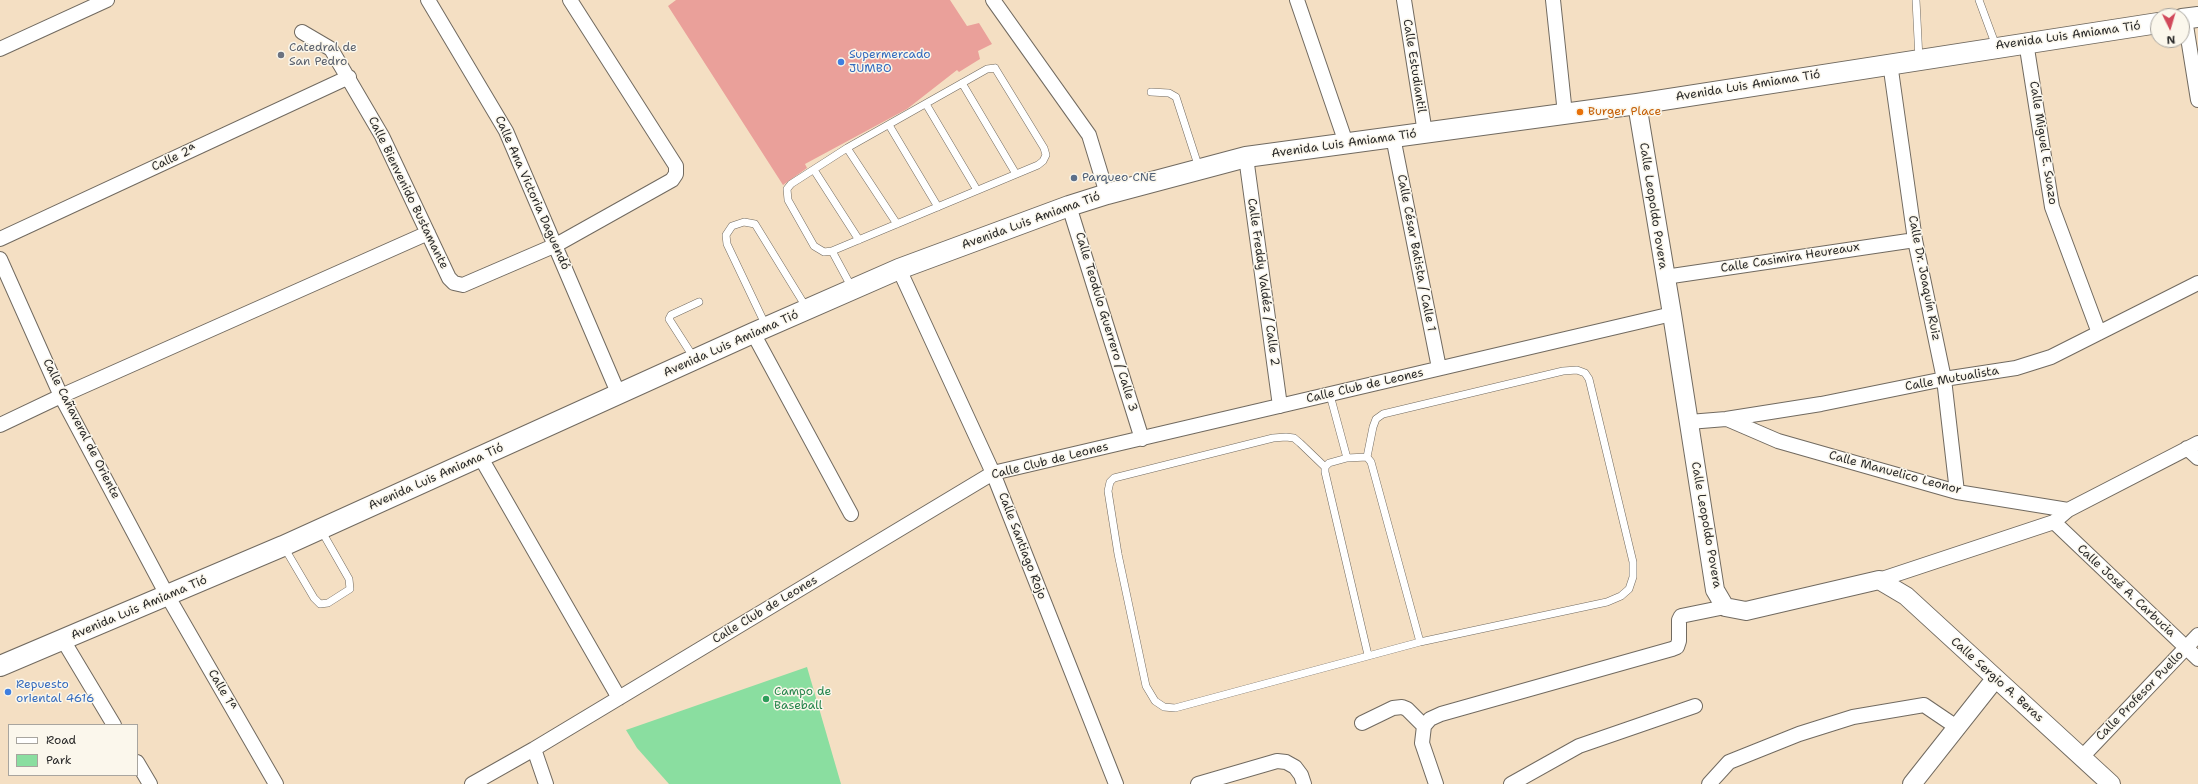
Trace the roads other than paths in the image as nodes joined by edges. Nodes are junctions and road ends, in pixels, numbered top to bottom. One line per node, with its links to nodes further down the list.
1 (107, 0): 15 (street)
2 (428, 0): 43 (street, Calle Ana Victoria Daguendó)
3 (570, 0): 43 (street, Calle Bienvenido Bustamante)
4 (993, 0): 35 (street)
5 (1296, 0): 28 (street)
6 (1404, 0): 26 (street, Calle Estudiantil)
7 (1553, 0): 24 (street)
8 (1916, 0): 16 (lane)
9 (1979, 0): 14 (lane)
10 (2150, 24): 13 (main road, Avenida Luis Amiama Tió)
11 (302, 32): 18 (street, Calle Bienvenido Bustamante)
12 (2190, 34): 21 (street)
13 (2026, 42): 14 (main road, Avenida Luis Amiama Tió); 54 (street, Calle Miguel E. Suazo)
14 (1996, 46): 16 (main road, Avenida Luis Amiama Tió)
15 (0, 49)
16 (1919, 59): 17 (main road, Avenida Luis Amiama Tió)
17 (1890, 63): 23 (main road, Avenida Luis Amiama Tió); 42 (street, Calle Dr. Joaquín Ruiz)
18 (349, 77): 39 (street, Calle Bienvenido Bustamante); 40 (street, Calle 2ª)
19 (962, 83): 22 (lane); 33 (lane); 33 (lane)
20 (1151, 92): 32 (lane)
21 (2198, 100)
22 (926, 104): 25 (lane); 34 (lane)
23 (1637, 104): 24 (main road, Avenida Luis Amiama Tió); 47 (street, Calle Leopoldo Povera)
24 (1565, 114): 26 (main road, Avenida Luis Amiama Tió)
25 (889, 124): 29 (lane); 37 (lane)
26 (1425, 133): 27 (main road, Avenida Luis Amiama Tió)
27 (1392, 137): 28 (main road, Avenida Luis Amiama Tió); 56 (street, Calle César Batista / Calle 1)
28 (1346, 143): 30 (main road, Avenida Luis Amiama Tió)
29 (847, 148): 31 (lane); 38 (lane)
30 (1246, 157): 32 (main road, Avenida Luis Amiama Tió); 61 (street, Calle Freddy Valdéz / Calle 2)
31 (814, 170): 41 (lane); 44 (lane)
32 (1199, 170): 35 (main road, Avenida Luis Amiama Tió)
33 (1016, 174): 34 (lane)
34 (978, 190): 37 (lane)
35 (1107, 194): 36 (main road, Avenida Luis Amiama Tió)
36 (1069, 206): 46 (main road, Avenida Luis Amiama Tió); 65 (street, Calle Teodulo Guerrero / Calle 3)
37 (938, 207): 38 (lane)
38 (897, 224): 41 (lane)
39 (428, 233): 43 (street, Calle Bienvenido Bustamante); 60 (street)
40 (0, 240)
41 (859, 240): 44 (lane)
42 (1915, 240): 47 (street, Calle Casimira Heureaux); 57 (street, Calle Dr. Joaquín Ruiz)
43 (556, 245): 58 (street, Calle Ana Victoria Daguendó)
44 (832, 251): 49 (lane)
45 (0, 259): 60 (street, Calle Cañaveral de Oriente)
46 (899, 269): 49 (main road, Avenida Luis Amiama Tió); 72 (street, Calle Santiago Rojo)
47 (1665, 277): 52 (street, Calle Leopoldo Povera)
48 (2198, 283): 54 (street, Calle Mutualista)
49 (852, 289): 51 (main road, Avenida Luis Amiama Tió)
50 (699, 302): 55 (lane)
51 (807, 309): 53 (main road, Avenida Luis Amiama Tió); 53 (lane)
52 (1672, 314): 56 (street, Calle Club de Leones); 63 (street, Calle Leopoldo Povera)
53 (760, 330): 55 (main road, Avenida Luis Amiama Tió); 75 (street)
54 (2099, 333): 57 (street, Calle Mutualista)
55 (696, 360): 58 (main road, Avenida Luis Amiama Tió)
56 (1439, 368): 59 (street, Calle Club de Leones)
57 (1944, 379): 62 (street, Calle Mutualista); 73 (street, Calle Dr. Joaquín Ruiz)
58 (619, 395): 68 (main road, Avenida Luis Amiama Tió)
59 (1330, 395): 61 (street, Calle Club de Leones); 69 (lane)
60 (62, 396): 64 (street); 80 (street, Calle Cañaveral de Oriente)
61 (1280, 406): 65 (street, Calle Club de Leones)
62 (1726, 419): 63 (street, Calle Mutualista); 73 (street, Calle Manuelico Leonor)
63 (1689, 422): 81 (street, Calle Leopoldo Povera)
64 (0, 425)
65 (1142, 439): 72 (street, Calle Club de Leones)
66 (2193, 445): 70 (street); 74 (street)
67 (1367, 457): 69 (lane); 84 (lane); 84 (lane)
68 (481, 458): 77 (main road, Avenida Luis Amiama Tió); 90 (street)
69 (1346, 458): 71 (lane)
70 (2198, 458)
71 (1325, 467): 86 (lane); 86 (lane)
72 (993, 472): 90 (street, Calle Club de Leones); 103 (street, Calle Santiago Rojo)
73 (1957, 492): 74 (street, Calle Manuelico Leonor)
74 (2068, 510): 76 (street)
75 (851, 514)
76 (2054, 522): 79 (street); 85 (street, Calle José A. Carbucia)
77 (320, 528): 78 (main road, Avenida Luis Amiama Tió); 78 (lane)
78 (283, 546): 80 (main road, Avenida Luis Amiama Tió)
79 (1879, 580): 81 (street); 89 (street, Calle Sergio A. Beras)
80 (167, 596): 83 (main road, Avenida Luis Amiama Tió); 100 (street, Calle 1ª)
81 (1725, 607): 94 (street)
82 (2198, 635): 85 (street, Calle Profesor Puello)
83 (63, 640): 88 (main road, Avenida Luis Amiama Tió); 93 (street)
84 (1420, 642): 86 (lane)
85 (2186, 648): 87 (street, Calle José A. Carbucia); 97 (street, Calle Profesor Puello)
86 (1368, 654)
87 (2198, 659)
88 (0, 666)
89 (1995, 679): 95 (street); 97 (street, Calle Sergio A. Beras)
90 (619, 698): 96 (street, Calle Club de Leones)
91 (1695, 706): 107 (street)
92 (1362, 723): 94 (street)
93 (113, 724)
94 (1424, 726): 106 (street)
95 (1958, 728): 108 (street); 109 (street)
96 (534, 749): 101 (street, Calle Club de Leones); 102 (street)
97 (2082, 756): 110 (street, Calle Sergio A. Beras)
98 (138, 764): 99 (street)
99 (150, 784)
100 (276, 784)
101 (472, 784)
102 (546, 784)
103 (1116, 784)
104 (1198, 784): 105 (street)
105 (1304, 784)
106 (1436, 784)
107 (1511, 784)
108 (1709, 784)
109 (1912, 784)
110 (2111, 784)

